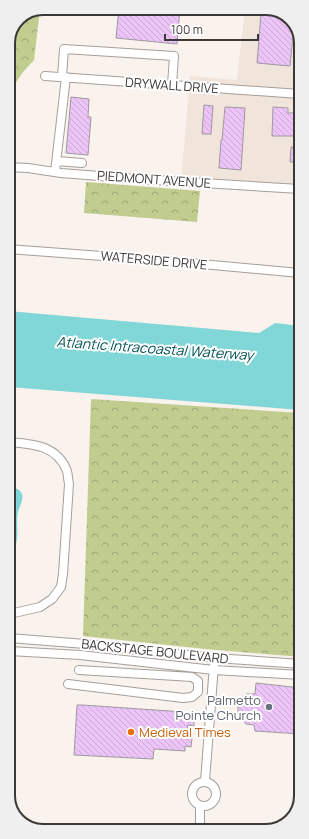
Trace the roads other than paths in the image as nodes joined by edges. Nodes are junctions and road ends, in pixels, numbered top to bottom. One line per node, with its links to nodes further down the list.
1 (45, 76): 2 (street, DRYWALL DRIVE)
2 (64, 77): 3 (street, DRYWALL DRIVE); 3 (street); 5 (street)
3 (172, 85): 4 (street, DRYWALL DRIVE)
4 (294, 94)
5 (57, 161): 6 (street); 8 (street)
6 (82, 163)
7 (15, 167): 8 (street, PIEDMONT AVENUE)
8 (55, 172): 9 (street, PIEDMONT AVENUE)
9 (294, 189)
10 (15, 250): 11 (street, WATERSIDE DRIVE)
11 (294, 272)
12 (15, 442): 13 (street)
13 (15, 613)
14 (15, 638): 16 (street, BACKSTAGE BOULEVARD)
15 (15, 651): 19 (street, BACKSTAGE BOULEVARD)
16 (215, 658): 17 (street, BACKSTAGE BOULEVARD); 19 (street)
17 (294, 664)
18 (79, 670): 21 (street)
19 (214, 670): 20 (street, BACKSTAGE BOULEVARD); 22 (street)
20 (294, 675)
21 (68, 684)
22 (205, 782): 23 (street); 23 (street)
23 (200, 806): 24 (street)
24 (201, 824)

